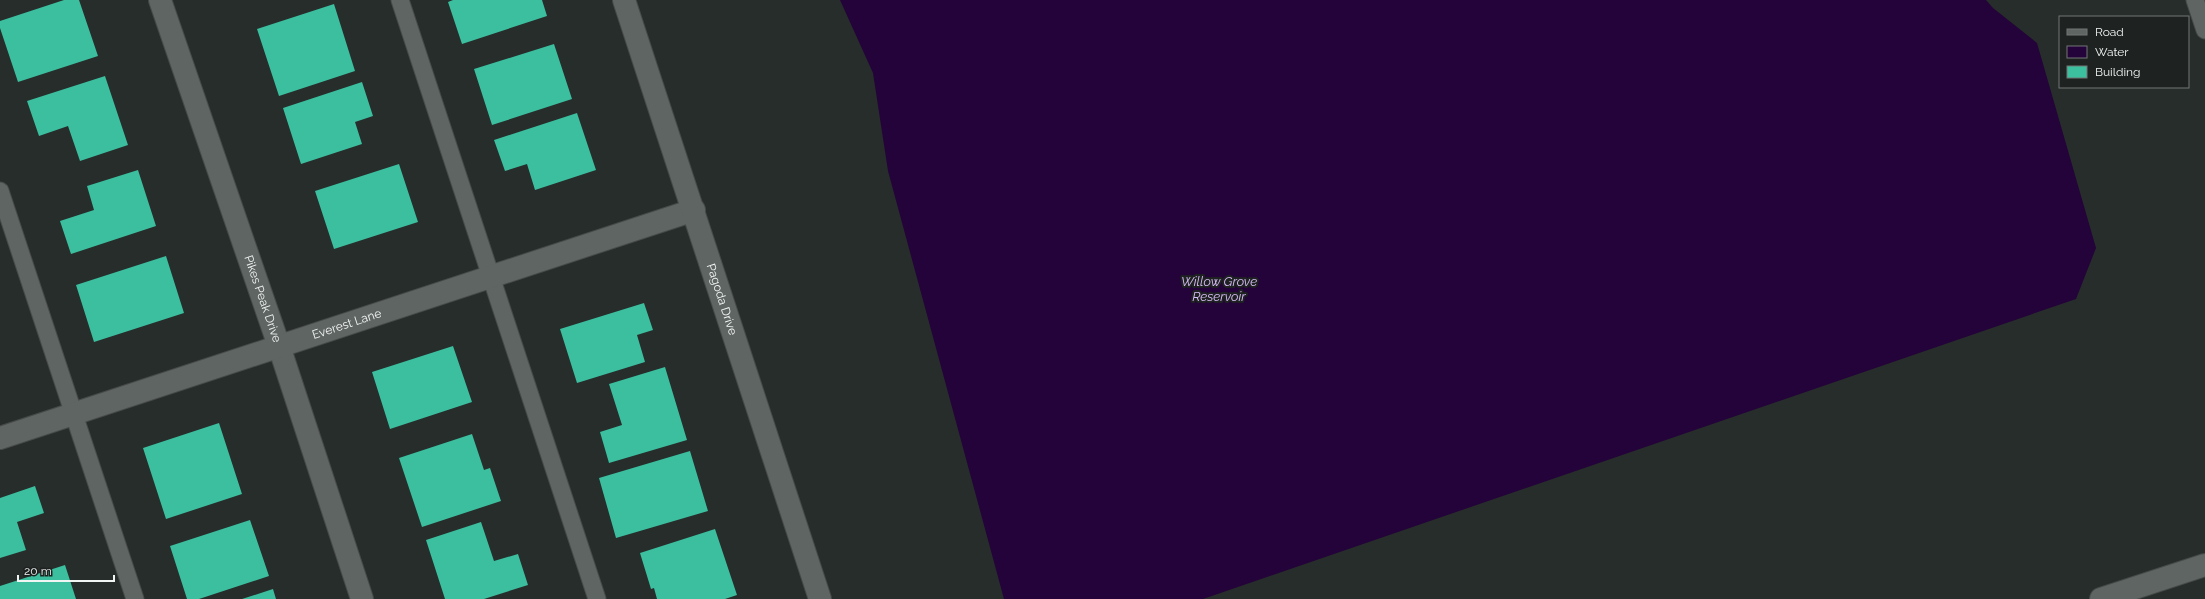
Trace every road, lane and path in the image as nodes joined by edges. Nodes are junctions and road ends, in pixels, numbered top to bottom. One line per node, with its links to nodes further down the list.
1 (160, 0): 9 (street, Pikes Peak Drive)
2 (400, 0): 8 (lane)
3 (624, 0): 7 (street, Pagoda Drive)
4 (2195, 0): 5 (lane)
5 (2205, 30)
6 (0, 191): 10 (lane)
7 (694, 210): 8 (street, Everest Lane); 16 (street, Pagoda Drive)
8 (492, 276): 9 (street, Everest Lane); 15 (lane)
9 (279, 346): 10 (street, Everest Lane); 14 (street, Pikes Peak Drive)
10 (74, 414): 11 (street, Everest Lane); 13 (lane)
11 (0, 438)
12 (2205, 565): 17 (street)
13 (135, 599)
14 (362, 599)
15 (597, 599)
16 (820, 599)
17 (2101, 599)

